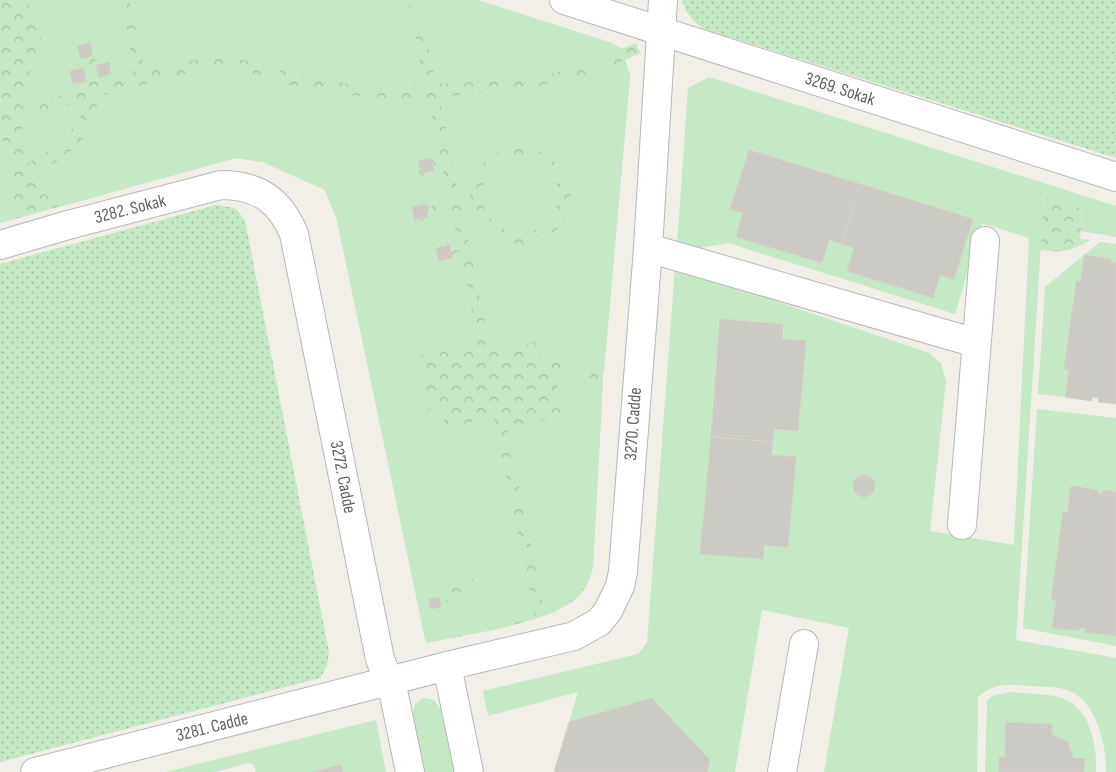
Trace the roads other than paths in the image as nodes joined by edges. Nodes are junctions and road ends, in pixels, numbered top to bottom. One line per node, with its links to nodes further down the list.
1 (564, 0): 3 (street, 3269. Sokak)
2 (664, 0): 3 (street, 3270. Cadde)
3 (661, 31): 4 (street, 3269. Sokak); 8 (street, 3270. Cadde)
4 (1116, 178)
5 (260, 193): 7 (street, 3282. Sokak); 13 (street, 3272. Cadde)
6 (985, 241): 9 (street)
7 (0, 245)
8 (648, 248): 9 (street); 12 (street, 3270. Cadde)
9 (976, 343): 10 (street)
10 (962, 525)
11 (804, 644): 18 (street)
12 (447, 666): 13 (street, 3270. Cadde); 17 (street)
13 (389, 682): 14 (street, 3281. Cadde); 16 (street, 3272. Cadde)
14 (67, 768): 15 (street, 3281. Cadde)
15 (35, 772)
16 (410, 772)
17 (469, 772)
18 (782, 772)

